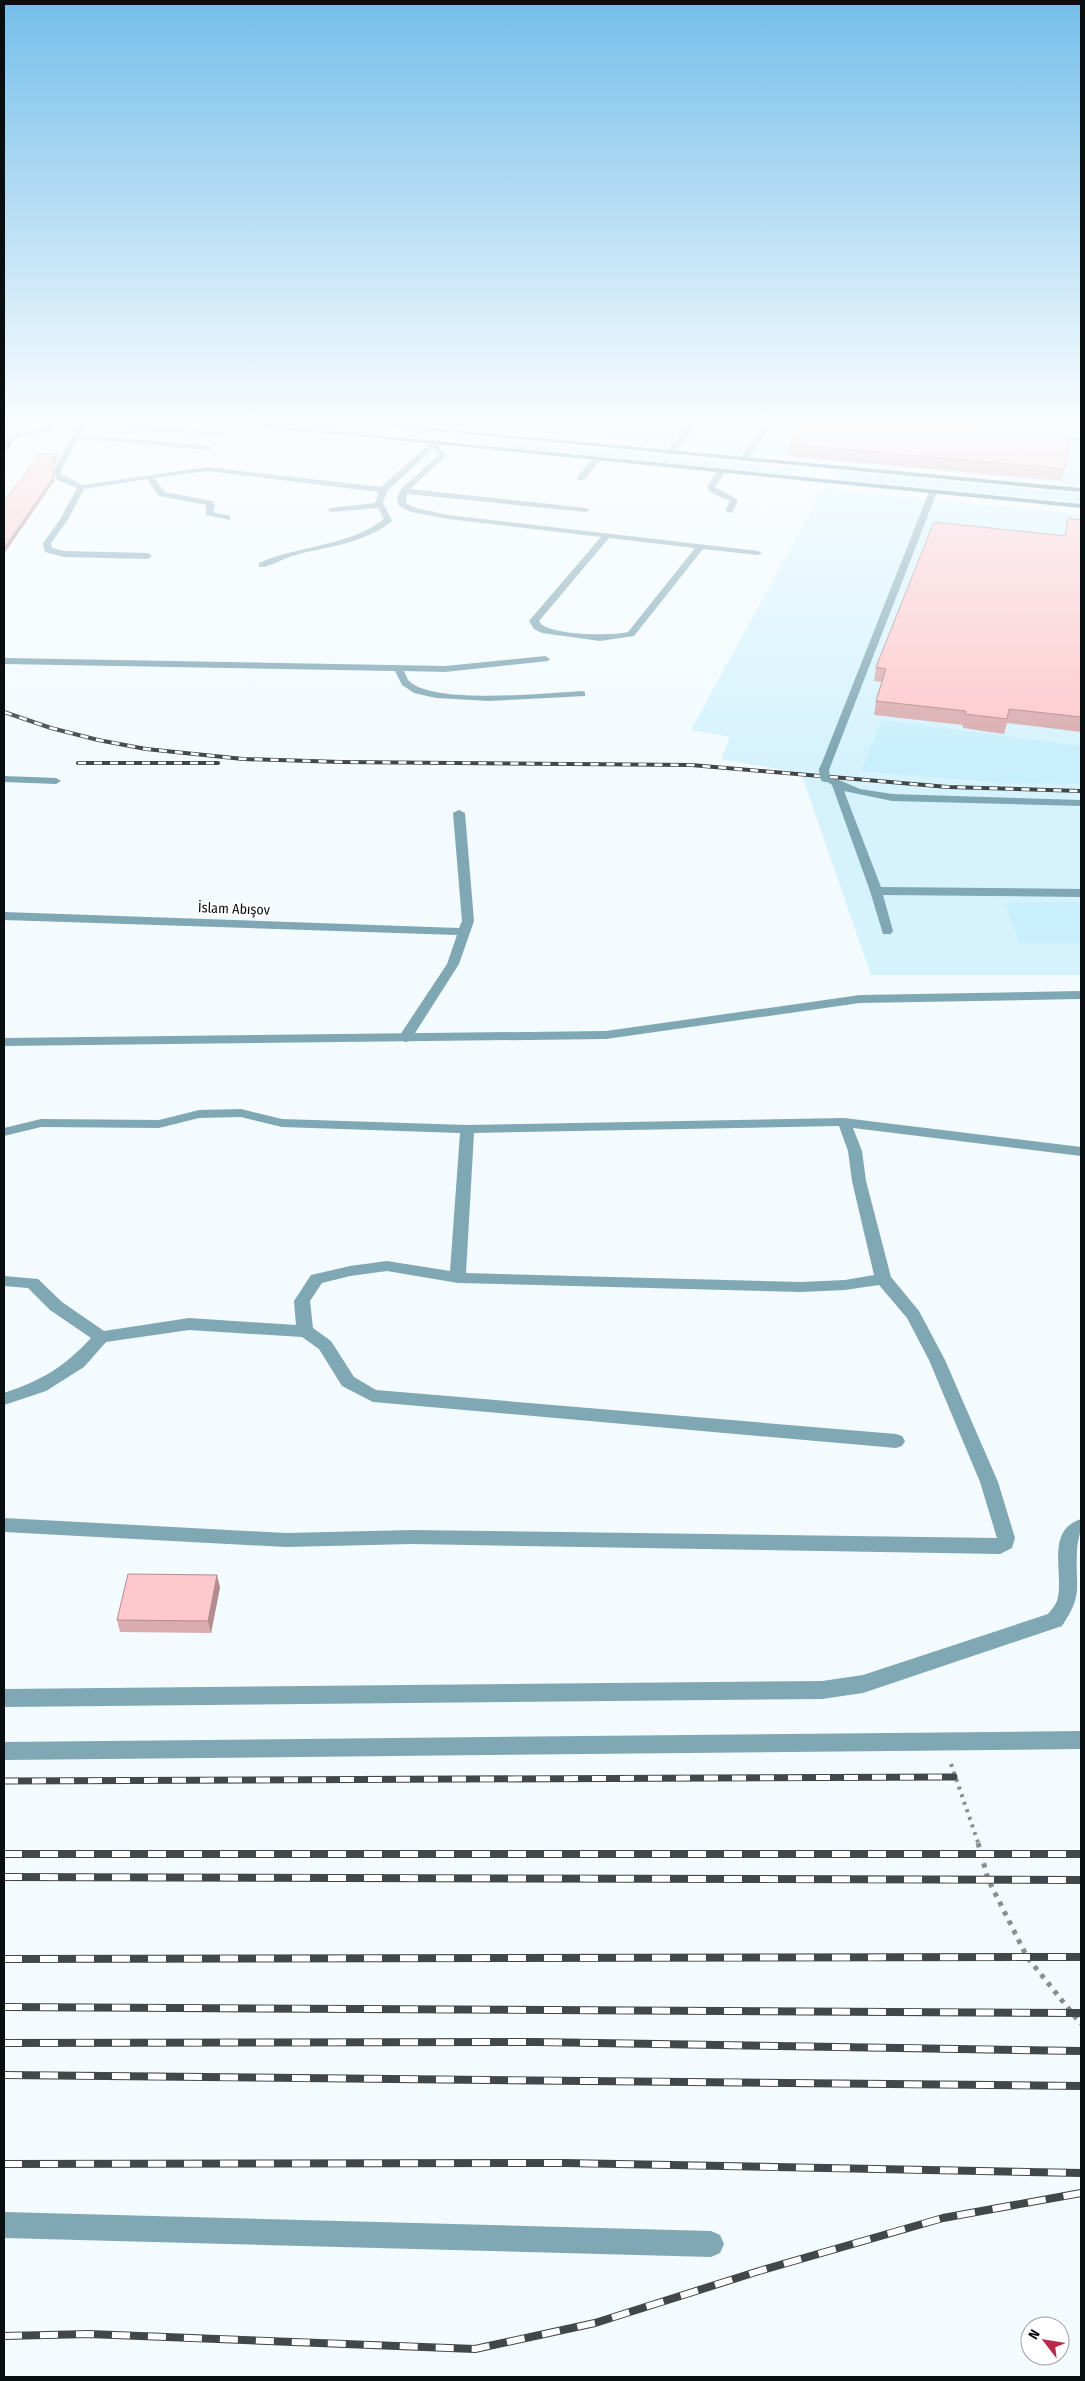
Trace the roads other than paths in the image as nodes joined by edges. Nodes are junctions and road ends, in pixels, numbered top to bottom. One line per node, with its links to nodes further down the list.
1 (55, 532): 8 (street)
2 (373, 532): 9 (street)
3 (576, 532): 5 (street)
4 (918, 532): 16 (street)
5 (606, 536): 6 (street); 6 (street)
6 (700, 546): 7 (street)
7 (758, 553)
8 (148, 556)
9 (262, 566)
10 (545, 660): 12 (street)
11 (4, 662): 12 (street)
12 (399, 669): 13 (street)
13 (582, 694)
14 (4, 779): 15 (street)
15 (56, 781)
16 (837, 786): 17 (street); 19 (street)
17 (1081, 803)
18 (459, 813): 23 (street)
19 (876, 891): 20 (street); 22 (street)
20 (1081, 892)
21 (4, 916): 23 (street, İslam Abışov)
22 (887, 931)
23 (464, 932): 25 (street)
24 (1081, 995): 25 (street)
25 (405, 1038): 26 (street)
26 (4, 1042)
27 (844, 1122): 28 (street); 30 (street); 32 (street)
28 (467, 1129): 29 (street); 31 (street)
29 (4, 1132)
30 (1081, 1151)
31 (458, 1278): 32 (street); 34 (street)
32 (883, 1279): 38 (street)
33 (4, 1280): 35 (street)
34 (305, 1331): 35 (street); 37 (street)
35 (101, 1337): 36 (street)
36 (4, 1398)
37 (896, 1441)
38 (4, 1525)
39 (1081, 1526): 40 (street)
40 (4, 1698)
41 (1081, 1740): 42 (street)
42 (4, 1752)
43 (4, 2225): 44 (street)
44 (711, 2244)

